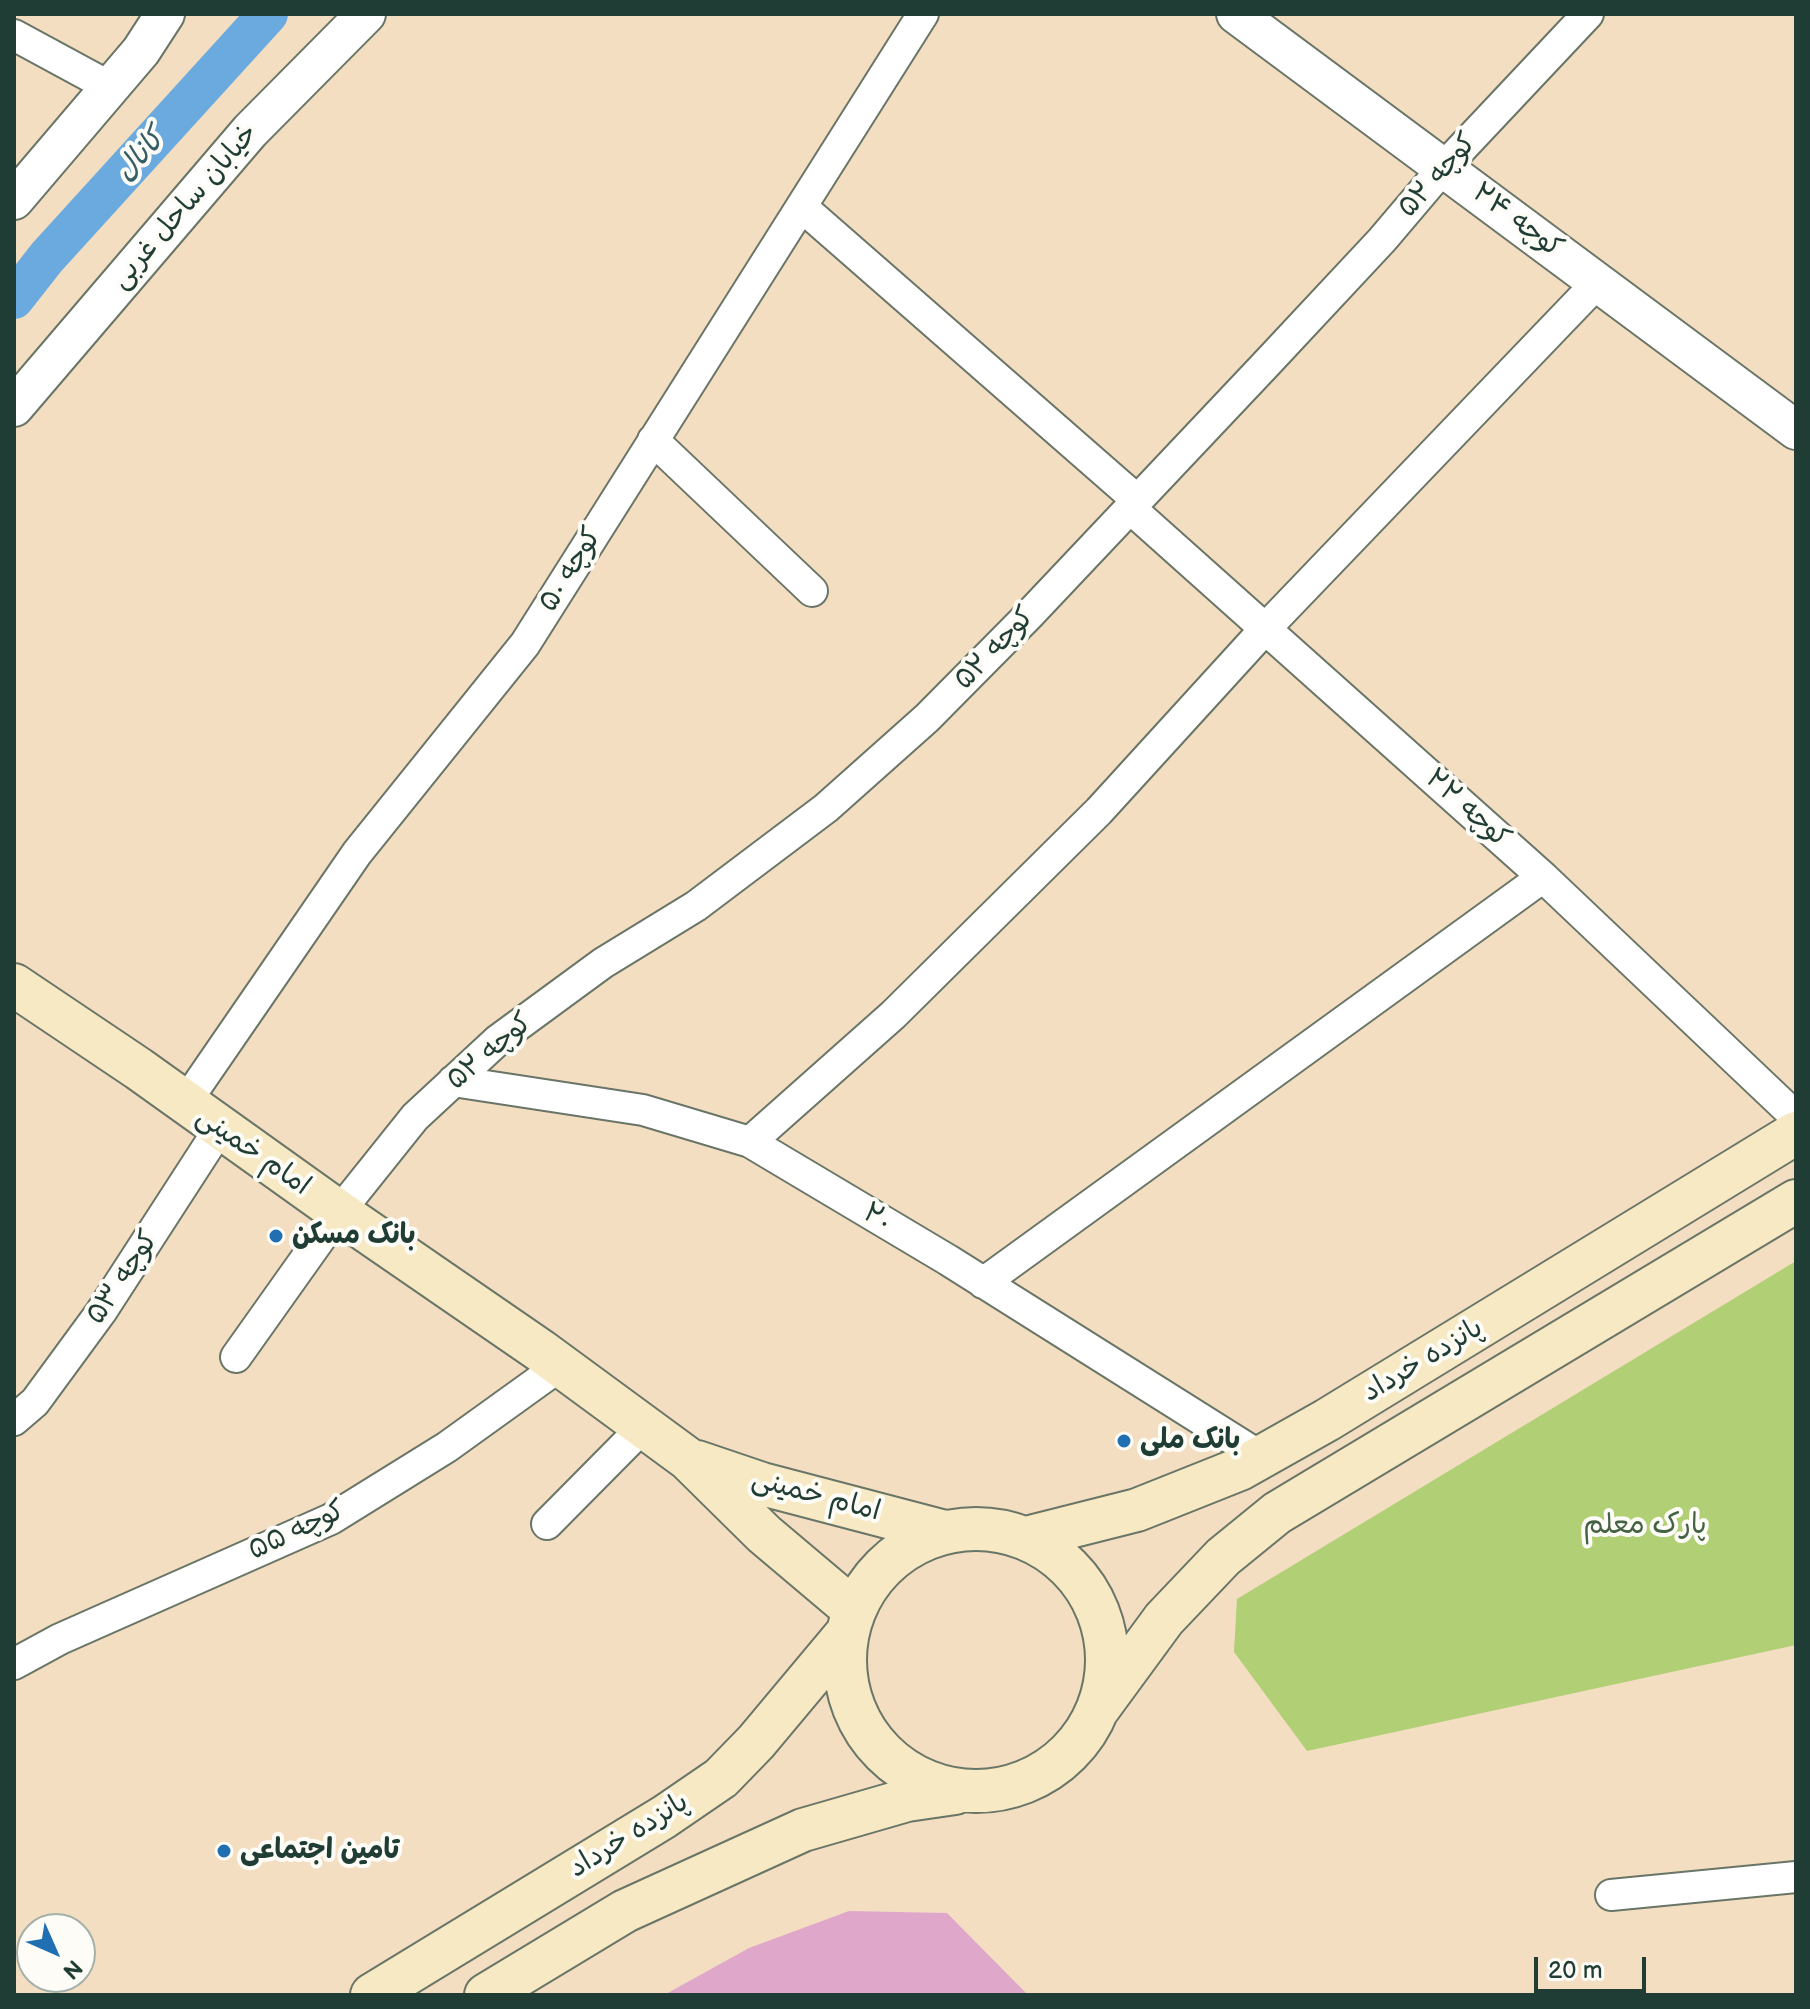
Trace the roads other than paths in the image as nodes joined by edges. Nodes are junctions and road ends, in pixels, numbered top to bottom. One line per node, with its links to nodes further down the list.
1 (165, 14): 7 (street)
2 (366, 14): 12 (street, خیابان ساحل غربی)
3 (923, 14): 10 (street, کوچه ۵۰)
4 (1236, 14): 8 (street, کوچه ۲۴)
5 (1588, 14): 8 (street, کوچه ۵۲)
6 (14, 35): 7 (street)
7 (110, 87): 9 (street)
8 (1444, 167): 11 (street, کوچه ۲۴); 15 (street, کوچه ۵۲)
9 (14, 200)
10 (802, 207): 14 (street, کوچه ۵۰); 15 (street, کوچه ۲۲)
11 (1598, 282): 13 (street, کوچه ۲۴); 17 (street)
12 (14, 407)
13 (1796, 430)
14 (653, 440): 16 (street); 21 (street, کوچه ۵۰)
15 (1134, 504): 17 (street, کوچه ۲۲); 20 (street, کوچه ۵۲)
16 (812, 591)
17 (1265, 629): 18 (street, کوچه ۲۲); 25 (street)
18 (1543, 877): 22 (street, کوچه ۲۲); 28 (street)
19 (14, 985): 21 (main road, امام خمینی)
20 (453, 1081): 25 (street, ۲۰); 27 (street, کوچه ۵۲)
21 (185, 1103): 23 (main road, امام خمینی)
22 (1796, 1117)
23 (220, 1128): 27 (main road, امام خمینی); 31 (street, کوچه ۵۳)
24 (1796, 1133): 33 (main road, پانزده خرداد)
25 (750, 1142): 28 (street, ۲۰)
26 (1796, 1201): 40 (main road, پانزده خرداد)
27 (339, 1212): 29 (street, کوچه ۵۲); 30 (main road, امام خمینی)
28 (983, 1283): 33 (street, ۲۰)
29 (236, 1357)
30 (561, 1365): 32 (main road, امام خمینی); 39 (street, کوچه ۵۵)
31 (14, 1420)
32 (644, 1426): 34 (main road, امام خمینی); 35 (street)
33 (1261, 1457): 37 (main road, پانزده خرداد)
34 (688, 1459): 36 (main road, امام خمینی); 38 (main road, امام خمینی)
35 (547, 1524)
36 (945, 1532): 37 (main road); 38 (main road)
37 (1026, 1538): 40 (main road)
38 (851, 1621): 41 (main road); 44 (main road, پانزده خرداد)
39 (14, 1664)
40 (1098, 1709): 41 (main road)
41 (966, 1791): 45 (main road)
42 (1796, 1877): 43 (street)
43 (1611, 1895)
44 (372, 1995)
45 (486, 1995)

